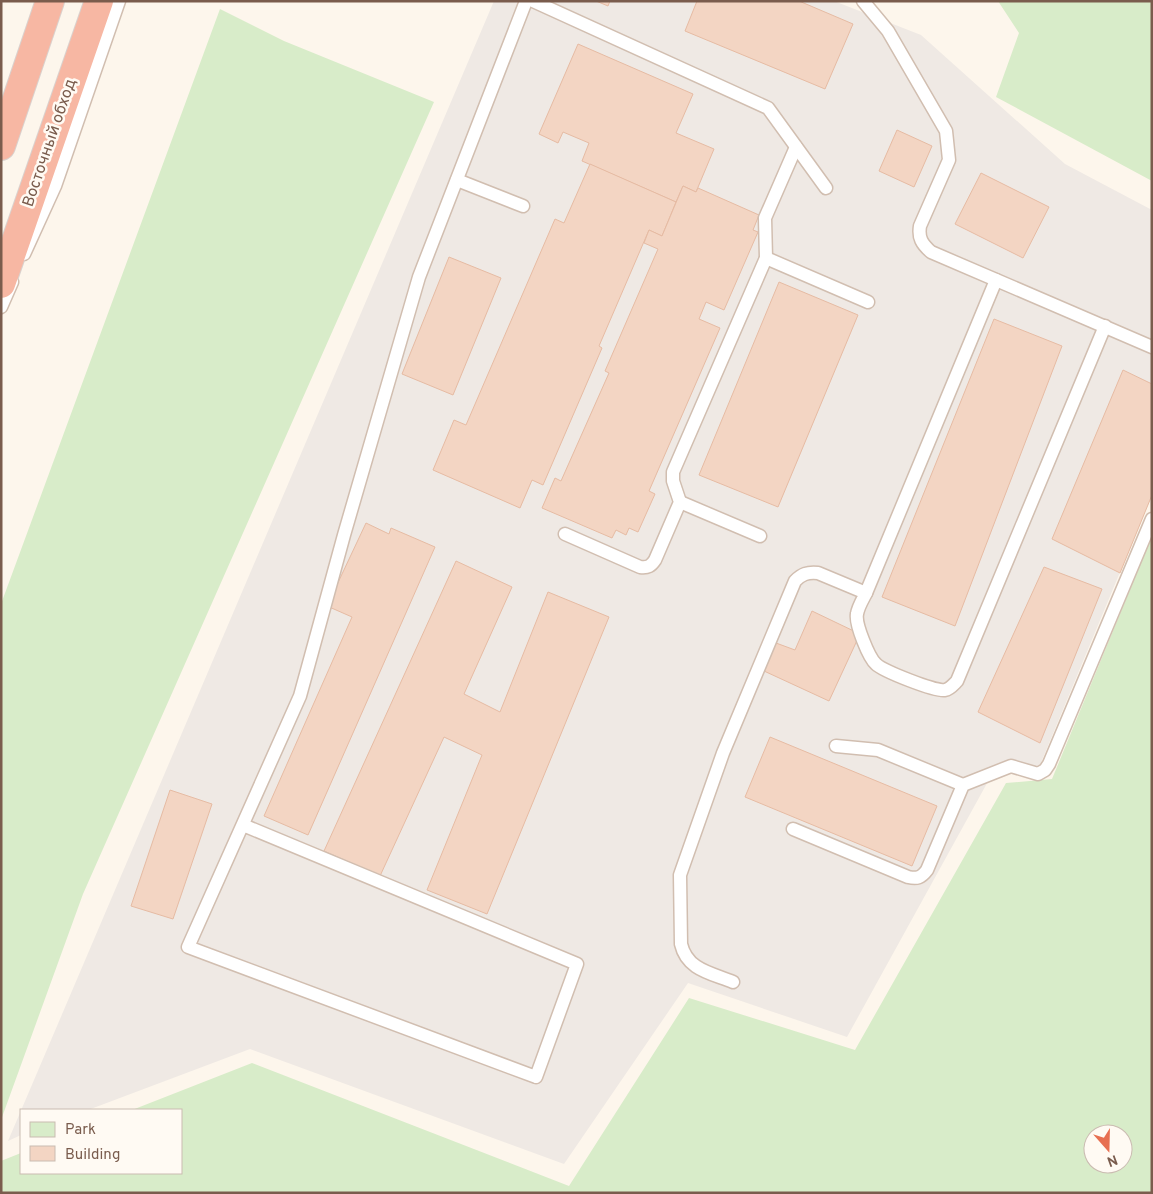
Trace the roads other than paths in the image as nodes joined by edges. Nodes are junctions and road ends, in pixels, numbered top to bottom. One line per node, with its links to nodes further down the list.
1 (50, 1): 7 (highway)
2 (99, 1): 14 (highway, Восточный обход)
3 (119, 1): 16 (lane)
4 (526, 1): 9 (lane)
5 (533, 1): 8 (lane)
6 (863, 1): 13 (lane)
7 (1, 146)
8 (796, 147): 10 (lane); 12 (lane)
9 (457, 180): 11 (lane); 26 (lane)
10 (826, 188)
11 (523, 206)
12 (766, 258): 15 (lane); 19 (lane)
13 (996, 280): 17 (lane); 23 (lane)
14 (1, 284)
15 (868, 302)
16 (1, 307)
17 (1104, 326): 18 (lane); 23 (lane)
18 (1152, 347)
19 (680, 502): 21 (lane); 22 (lane)
20 (1152, 519): 25 (lane)
21 (565, 534)
22 (760, 536)
23 (866, 593): 28 (lane)
24 (836, 746): 25 (lane)
25 (963, 785): 27 (lane)
26 (243, 825): 26 (lane)
27 (793, 829)
28 (733, 982)

